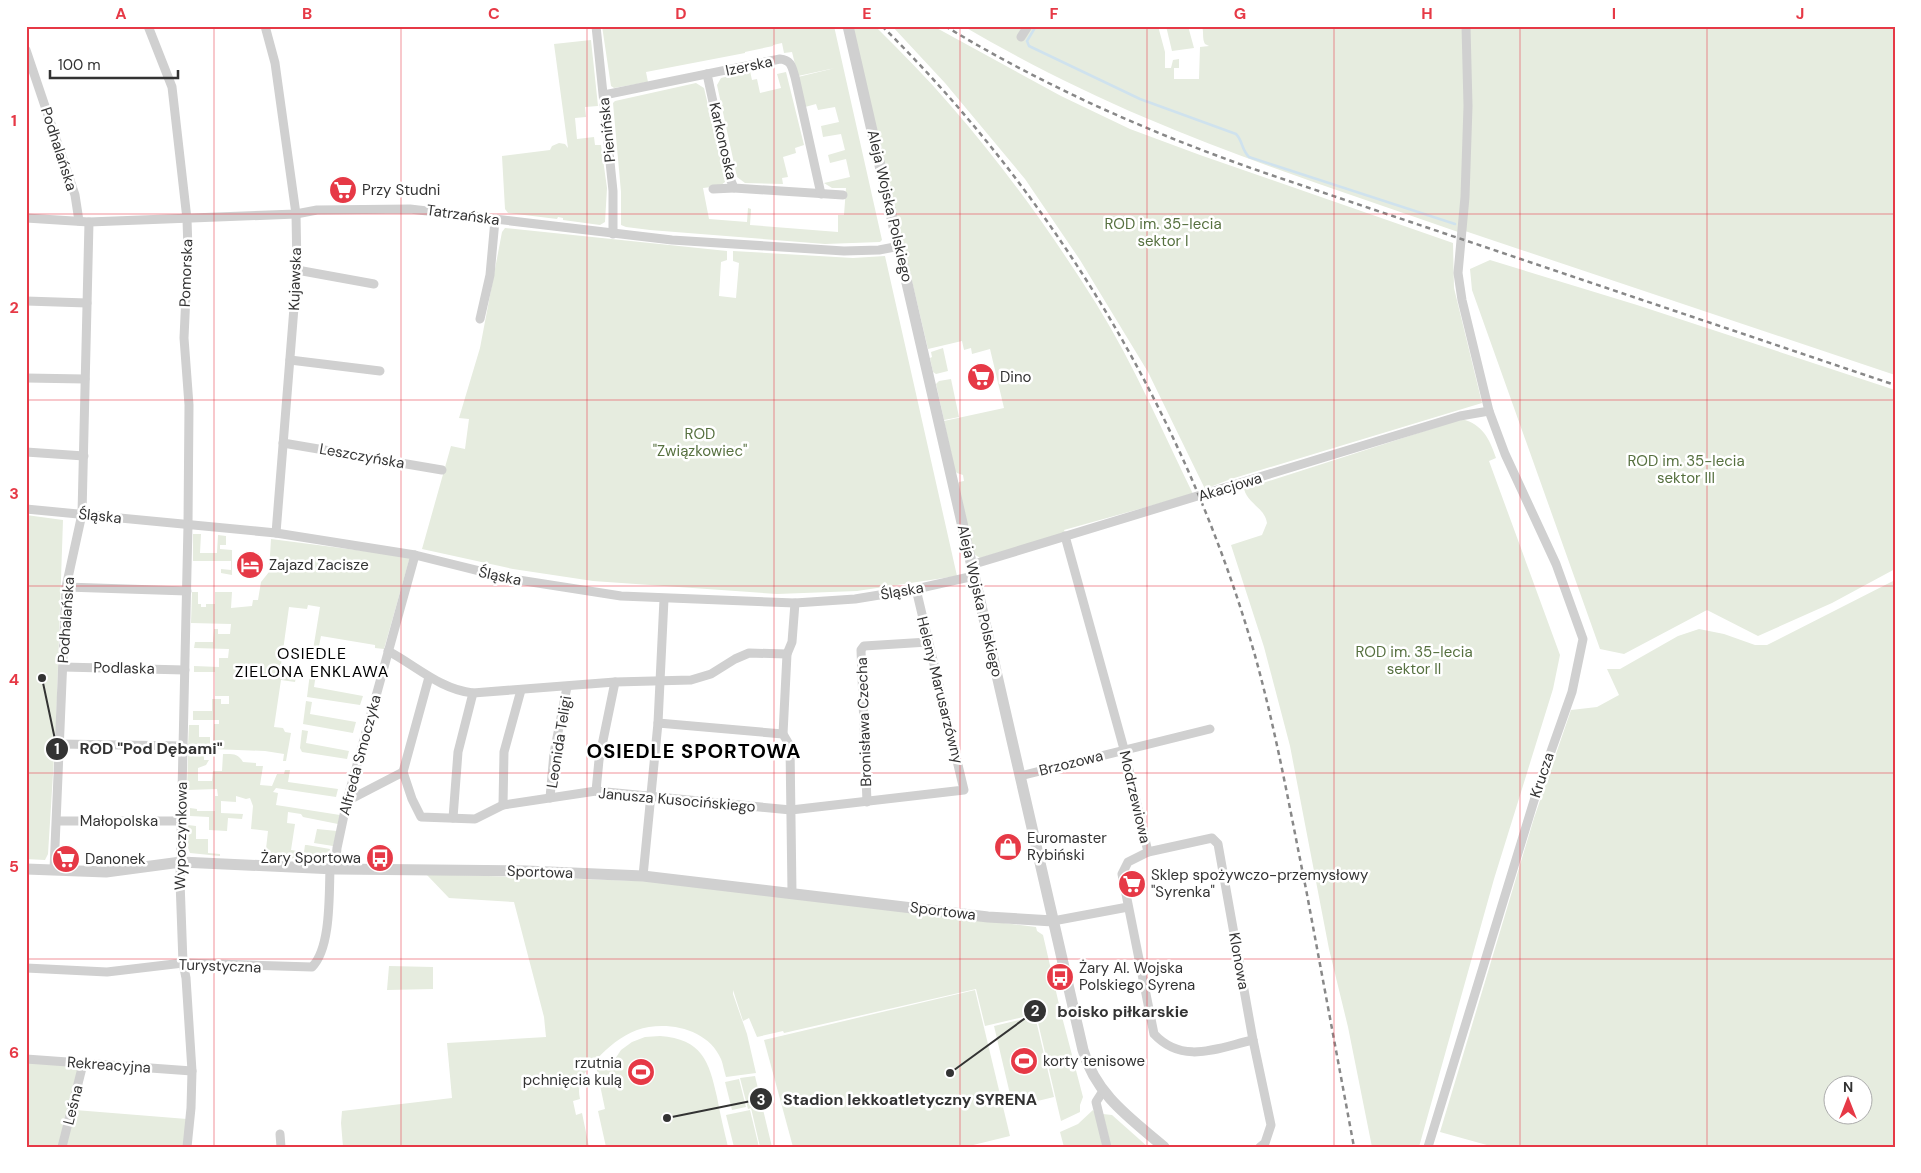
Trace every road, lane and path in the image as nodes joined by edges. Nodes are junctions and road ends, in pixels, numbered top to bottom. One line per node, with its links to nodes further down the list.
1 (148, 26): 17 (street, Pomorska)
2 (265, 26): 15 (street, Kujawska)
3 (596, 26): 10 (street, Pienińska)
4 (848, 26): 22 (street, Aleja Wojska Polskiego)
5 (1028, 26): 7 (street)
6 (1466, 26): 32 (street, Krucza)
7 (1021, 37)
8 (26, 50): 18 (street, Podhalańska)
9 (708, 74): 10 (street, Izerska); 11 (street, Karkonoska); 13 (street, Izerska)
10 (604, 95): 21 (street, Pienińska)
11 (734, 188): 12 (street); 13 (street, Karkonoska)
12 (713, 189)
13 (821, 194): 14 (street, Karkonoska)
14 (843, 195)
15 (296, 214): 17 (street, Tatrzańska); 19 (street, Tatrzańska); 23 (street, Kujawska)
16 (26, 218): 18 (street, Tatrzańska)
17 (187, 218): 20 (street, Tatrzańska); 39 (street, Pomorska)
18 (78, 220): 20 (street, Tatrzańska)
19 (495, 220): 21 (street, Tatrzańska); 27 (street)
20 (89, 222): 26 (street, Podhalańska)
21 (613, 234): 22 (street, Tatrzańska)
22 (900, 246): 43 (street, Aleja Wojska Polskiego)
23 (297, 270): 24 (street); 28 (street, Kujawska)
24 (374, 284)
25 (26, 301): 26 (street)
26 (87, 302): 31 (street, Podhalańska)
27 (480, 319)
28 (290, 360): 29 (street); 33 (street, Kujawska)
29 (380, 371)
30 (26, 378): 31 (street)
31 (85, 379): 35 (street, Podhalańska)
32 (1489, 411): 41 (street, Akacjowa); 102 (street, Krucza)
33 (283, 443): 36 (street, Leszczyńska); 40 (street, Kujawska)
34 (26, 452): 35 (street)
35 (84, 456): 38 (street, Podhalańska)
36 (442, 470)
37 (26, 509): 38 (street, Śląska)
38 (82, 514): 39 (street, Śląska); 44 (street, Podhalańska)
39 (188, 525): 40 (street, Śląska); 46 (street, Wypoczynkowa)
40 (276, 533): 42 (street, Śląska)
41 (1065, 536): 43 (street, Akacjowa); 65 (street, Modrzewiowa)
42 (415, 555): 47 (street, Śląska); 50 (street, Alfreda Smoczyka)
43 (972, 570): 45 (street, Śląska); 67 (street, Aleja Wojska Polskiego)
44 (66, 587): 46 (street); 52 (street, Podhalańska)
45 (916, 590): 48 (street, Śląska); 49 (street, Heleny Marusarzówny)
46 (187, 591): 53 (street, Wypoczynkowa)
47 (664, 599): 48 (street, Śląska); 55 (street)
48 (795, 603): 51 (street)
49 (928, 642): 68 (street, Heleny Marusarzówny); 73 (street, Bronisława Czecha)
50 (388, 650): 54 (street); 72 (street, Alfreda Smoczyka)
51 (787, 654): 55 (street); 62 (street)
52 (63, 666): 53 (street, Podlaska); 63 (street, Podhalańska)
53 (185, 670): 64 (street, Wypoczynkowa)
54 (429, 677): 59 (street); 66 (street)
55 (660, 681): 56 (street); 60 (street)
56 (615, 682): 57 (street); 69 (street)
57 (567, 687): 58 (street); 71 (street, Leonida Teligi)
58 (521, 690): 59 (street); 74 (street)
59 (473, 693): 76 (street)
60 (658, 723): 62 (street); 70 (street)
61 (1210, 729): 65 (street, Brzozowa)
62 (783, 734): 75 (street)
63 (60, 744): 64 (street); 77 (street, Podhalańska)
64 (183, 746): 78 (street, Wypoczynkowa)
65 (1124, 749): 67 (street, Brzozowa); 79 (street, Modrzewiowa)
66 (403, 772): 72 (street); 76 (street, Janusza Kusocińskiego)
67 (1020, 776): 87 (street, Aleja Wojska Polskiego)
68 (964, 790): 73 (street, Janusza Kusocińskiego)
69 (596, 791): 70 (street, Janusza Kusocińskiego); 71 (street, Janusza Kusocińskiego)
70 (650, 797): 75 (street, Janusza Kusocińskiego); 84 (street)
71 (550, 798): 74 (street, Janusza Kusocińskiego)
72 (347, 800): 81 (street, Alfreda Smoczyka)
73 (868, 802): 75 (street, Janusza Kusocińskiego)
74 (503, 804): 76 (street, Janusza Kusocińskiego)
75 (791, 810): 85 (street)
76 (453, 818)
77 (57, 821): 78 (street, Małopolska); 83 (street, Podhalańska)
78 (182, 822): 80 (street, Wypoczynkowa)
79 (1148, 852): 86 (street, Modrzewiowa); 90 (street, Klonowa)
80 (181, 862): 81 (street, Sportowa); 83 (street, Sportowa); 88 (street, Wypoczynkowa)
81 (332, 868): 84 (street, Sportowa); 88 (street, Turystyczna)
82 (26, 869): 83 (street, Sportowa)
83 (54, 870)
84 (643, 876): 85 (street, Sportowa)
85 (792, 892): 87 (street, Sportowa)
86 (1128, 907): 87 (street); 90 (street, Modrzewiowa)
87 (1053, 921): 94 (street, Aleja Wojska Polskiego)
88 (183, 963): 89 (street, Turystyczna); 93 (street, Wypoczynkowa)
89 (26, 968)
90 (1252, 1040): 101 (street, Klonowa)
91 (26, 1059): 92 (street, Rekreacyjna)
92 (83, 1064): 93 (street, Rekreacyjna); 96 (street, Leśna)
93 (192, 1071): 97 (street, Wypoczynkowa)
94 (1103, 1091): 99 (street); 100 (street, Aleja Wojska Polskiego)
95 (280, 1134): 98 (street)
96 (62, 1147)
97 (187, 1147)
98 (281, 1147)
99 (1107, 1147)
100 (1164, 1147)
101 (1260, 1147)
102 (1428, 1147)

